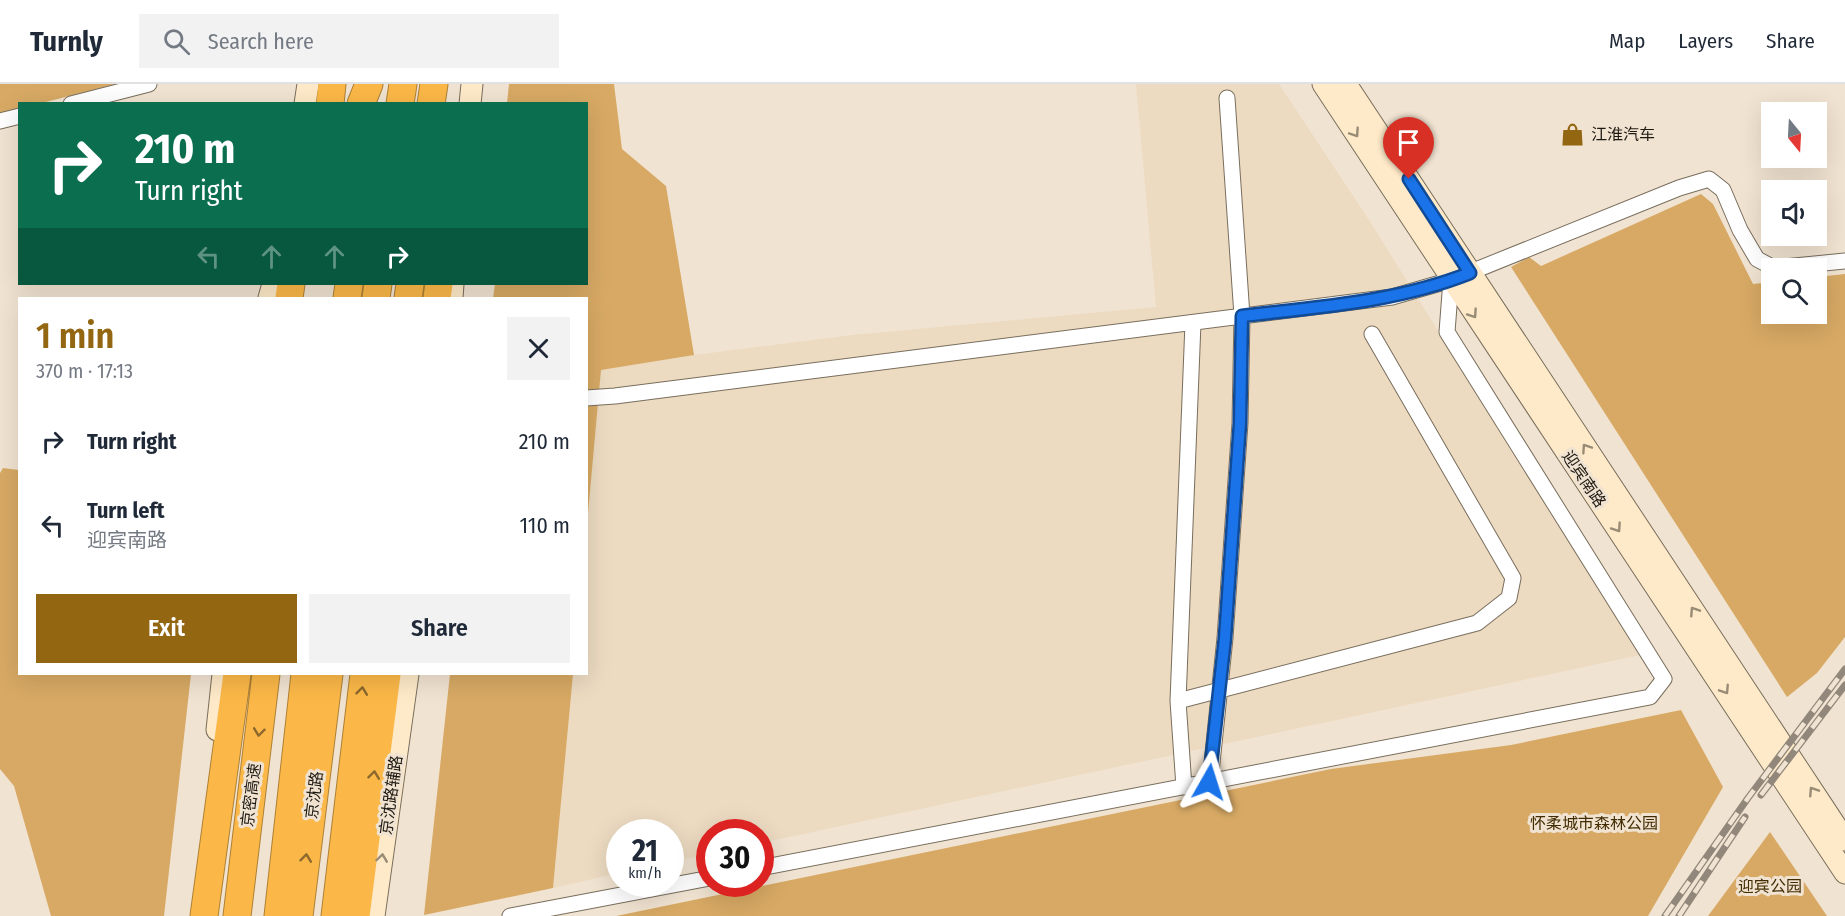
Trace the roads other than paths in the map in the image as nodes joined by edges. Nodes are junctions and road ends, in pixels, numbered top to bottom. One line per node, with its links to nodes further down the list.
1 (149, 84): 11 (street)
2 (308, 84): 12 (main road)
3 (332, 84): 13 (highway)
4 (370, 84): 14 (highway); 15 (highway)
5 (403, 84): 16 (highway)
6 (434, 84): 17 (highway)
7 (472, 84): 18 (main road)
8 (1323, 84): 22 (main road, 迎宾南路, one-way to 22)
9 (1346, 84): 22 (main road, 迎宾南路)
10 (1227, 98): 23 (street)
11 (79, 102)
12 (305, 102)
13 (330, 102)
14 (362, 102)
15 (369, 102)
16 (400, 102)
17 (431, 102)
18 (470, 102)
19 (18, 116): 20 (street)
20 (0, 121)
21 (1845, 261): 22 (street)
22 (1460, 276): 23 (street); 37 (street); 39 (main road, 迎宾南路, one-way to 22); 41 (main road, 迎宾南路, one-way to 41)
23 (1242, 316): 24 (street); 35 (street)
24 (1192, 323): 26 (street); 36 (street)
25 (1372, 334): 35 (street)
26 (588, 398)
27 (223, 675): 43 (main road)
28 (237, 675): 44 (highway)
29 (266, 675): 45 (highway, 京密高速, one-way to 45)
30 (305, 675): 46 (highway, 京沈路)
31 (329, 675): 47 (highway, 京沈路, one-way to 31)
32 (364, 675): 48 (highway, one-way to 32)
33 (387, 675): 49 (highway, one-way to 33)
34 (408, 675): 50 (main road, 京沈路辅路, one-way to 34)
35 (1219, 692): 36 (street); 37 (street)
36 (1178, 701): 38 (street)
37 (1209, 782): 38 (street)
38 (1184, 787): 40 (street)
39 (1845, 840)
40 (774, 865)
41 (1845, 873)
42 (696, 881): 51 (street)
43 (194, 916)
44 (204, 916)
45 (237, 916)
46 (278, 916)
47 (299, 916)
48 (335, 916)
49 (356, 916)
50 (374, 916)
51 (510, 916)

